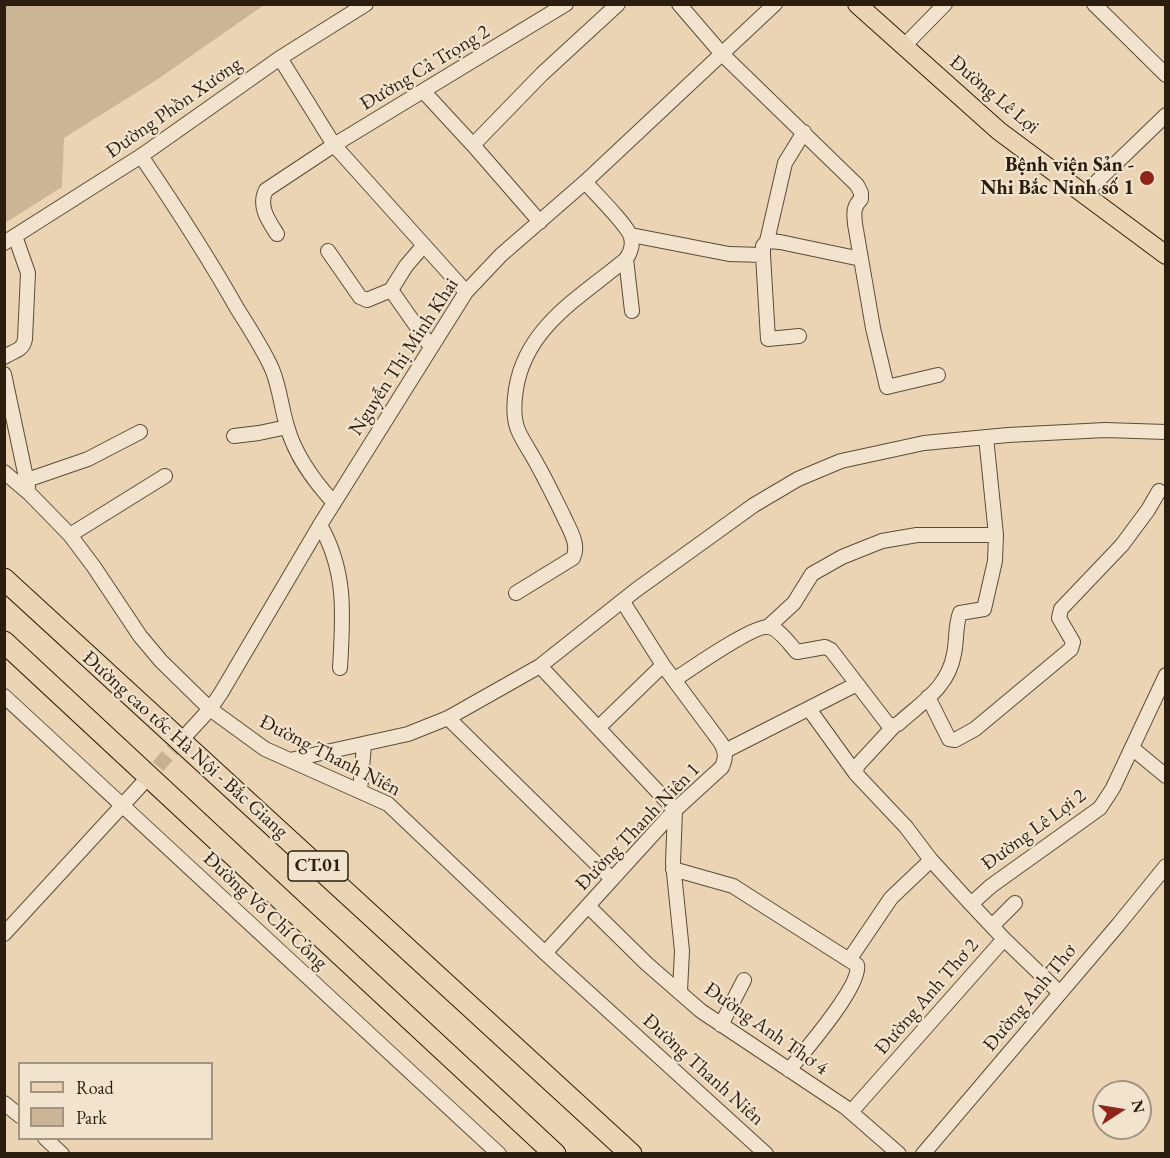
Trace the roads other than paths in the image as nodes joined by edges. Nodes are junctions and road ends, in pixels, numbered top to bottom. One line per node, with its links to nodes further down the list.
1 (366, 4): 11 (street, Đường Phồn Xương)
2 (566, 4): 13 (street, Đường Cả Trọng 2)
3 (618, 4): 17 (street)
4 (679, 4): 10 (street)
5 (775, 4): 10 (street, Nguyễn Thị Minh Khai)
6 (857, 4): 9 (main road, Đường Lê Lợi)
7 (945, 4): 9 (street)
8 (1094, 4): 12 (street)
9 (903, 47): 20 (main road, Đường Lê Lợi)
10 (722, 54): 15 (street); 19 (street, Nguyễn Thị Minh Khai)
11 (280, 58): 16 (street); 18 (street, Đường Phồn Xương)
12 (1166, 75)
13 (424, 92): 16 (street, Đường Cả Trọng 2); 17 (street)
14 (1166, 116): 20 (street)
15 (804, 132): 25 (street); 31 (street)
16 (334, 145): 22 (street, Đường Cả Trọng 2); 26 (street)
17 (473, 145): 21 (street)
18 (141, 156): 24 (street, Đường Phồn Xương); 40 (street)
19 (585, 182): 21 (street, Nguyễn Thị Minh Khai); 23 (street)
20 (1083, 195): 29 (main road, Đường Lê Lợi)
21 (540, 222): 33 (street, Nguyễn Thị Minh Khai)
22 (277, 234)
23 (631, 235): 28 (street); 30 (street)
24 (10, 240): 37 (street)
25 (767, 241): 28 (street); 31 (street)
26 (424, 245): 32 (street); 33 (street)
27 (328, 251): 32 (street)
28 (763, 255): 35 (street)
29 (1166, 255)
30 (626, 259): 34 (street); 54 (street)
31 (861, 260): 39 (street)
32 (391, 290): 36 (street)
33 (466, 291): 36 (street, Nguyễn Thị Minh Khai)
34 (632, 311)
35 (800, 336)
36 (431, 346): 49 (street, Nguyễn Thị Minh Khai)
37 (4, 357)
38 (4, 374): 47 (street)
39 (938, 375)
40 (287, 427): 43 (street); 49 (street)
41 (140, 432): 47 (street)
42 (1166, 432): 44 (street)
43 (234, 435)
44 (986, 437): 52 (street); 55 (street)
45 (4, 472): 47 (street, Đường Thanh Niên)
46 (165, 476): 51 (street)
47 (28, 487): 51 (street, Đường Thanh Niên)
48 (1159, 490): 65 (street)
49 (334, 503): 50 (street, Nguyễn Thị Minh Khai)
50 (320, 525): 60 (street); 66 (street, Nguyễn Thị Minh Khai)
51 (69, 535): 66 (street, Đường Thanh Niên)
52 (996, 535): 56 (street); 65 (street)
53 (4, 579): 106 (highway, Đường cao tốc Hà Nội - Bắc Giang / CT.01)
54 (516, 592)
55 (623, 602): 58 (street); 59 (street)
56 (768, 627): 62 (street); 63 (street)
57 (4, 642): 105 (highway, CT.01)
58 (663, 665): 62 (street); 70 (street)
59 (540, 666): 68 (street); 70 (street)
60 (340, 668)
61 (1166, 675): 73 (street, Đường Lê Lợi 2)
62 (674, 680): 74 (street)
63 (857, 684): 67 (street); 69 (street)
64 (4, 696): 80 (street, Đường Võ Chí Công)
65 (928, 697): 69 (street)
66 (210, 709): 71 (street, Nguyễn Thị Minh Khai); 75 (street, Đường Thanh Niên)
67 (809, 709): 74 (street); 76 (street)
68 (448, 718): 72 (street); 85 (street)
69 (894, 726): 76 (street)
70 (598, 728): 81 (street)
71 (187, 734)
72 (364, 745): 75 (street); 79 (street)
73 (1132, 748): 77 (street); 87 (street, Đường Lê Lợi 2)
74 (725, 750): 81 (street, Đường Thanh Niên 1)
75 (290, 760): 79 (street, Đường Thanh Niên)
76 (856, 774): 82 (street)
77 (1166, 776)
78 (142, 784): 80 (street)
79 (360, 791): 92 (street, Đường Thanh Niên)
80 (123, 804): 90 (street); 104 (street, Đường Võ Chí Công)
81 (675, 810): 84 (street); 85 (street, Đường Thanh Niên 1)
82 (931, 860): 87 (street); 93 (street)
83 (1166, 866): 96 (street, Đường Anh Thơ)
84 (674, 869): 93 (street); 95 (street)
85 (612, 879): 88 (street, Đường Thanh Niên 1)
86 (1015, 903): 89 (street)
87 (971, 904): 89 (street)
88 (589, 906): 92 (street, Đường Thanh Niên 1); 95 (street, Đường Anh Thơ 4)
89 (992, 926): 91 (street)
90 (4, 934)
91 (1004, 939): 96 (street, Đường Anh Thơ 2); 100 (street, Đường Anh Thơ 2)
92 (545, 953): 107 (street, Đường Thanh Niên)
93 (849, 960): 98 (street)
94 (744, 980): 97 (street)
95 (680, 991): 97 (street, Đường Anh Thơ 4)
96 (1060, 993): 109 (street, Đường Anh Thơ)
97 (721, 1025): 98 (street, Đường Anh Thơ 4)
98 (789, 1070): 100 (street, Đường Anh Thơ 4)
99 (4, 1102): 101 (street)
100 (851, 1112): 108 (street, Đường Anh Thơ 4)
101 (18, 1114)
102 (47, 1140): 103 (street)
103 (62, 1154)
104 (499, 1154)
105 (555, 1154)
106 (632, 1154)
107 (766, 1154)
108 (899, 1154)
109 (923, 1154)

